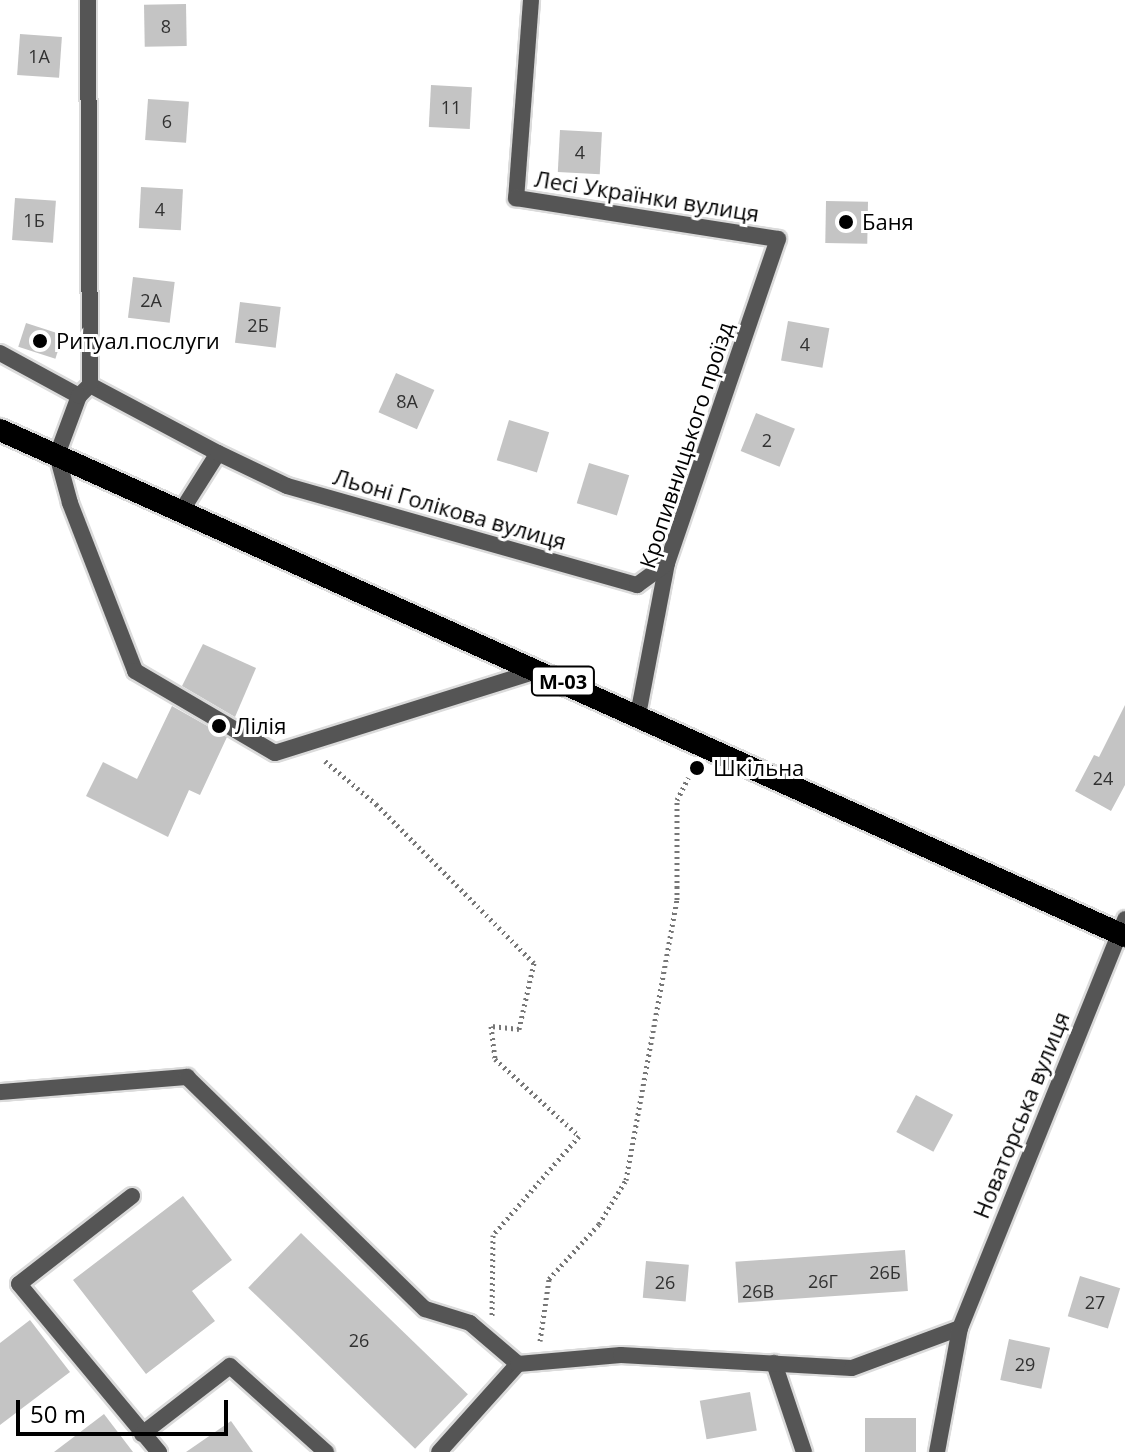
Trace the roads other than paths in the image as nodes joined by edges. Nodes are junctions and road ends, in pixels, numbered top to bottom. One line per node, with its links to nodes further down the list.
1 (88, 0): 5 (street)
2 (531, 0): 3 (street, Лесі Українки вулиця)
3 (778, 239): 10 (street, Кропивницького проїзд)
4 (0, 353): 5 (street, Льоні Голікова вулиця)
5 (85, 390): 7 (street, Льоні Голікова вулиця); 8 (street)
6 (0, 430): 8 (highway, М-03)
7 (218, 453): 9 (street); 10 (street, Льоні Голікова вулиця)
8 (57, 455): 9 (highway, М-03); 11 (street)
9 (182, 510): 11 (highway, М-03)
10 (667, 563): 12 (street, Кропивницького проїзд)
11 (540, 670): 12 (highway, М-03)
12 (638, 715): 13 (highway, М-03)
13 (1123, 930): 16 (street, Новаторська вулиця)
14 (0, 1092): 18 (street)
15 (132, 1196): 19 (street)
16 (960, 1328): 17 (street); 24 (street, Новаторська вулиця)
17 (774, 1363): 18 (street); 23 (street)
18 (518, 1364): 22 (street)
19 (142, 1434): 20 (street); 21 (street)
20 (159, 1452)
21 (326, 1452)
22 (439, 1452)
23 (804, 1452)
24 (937, 1452)

